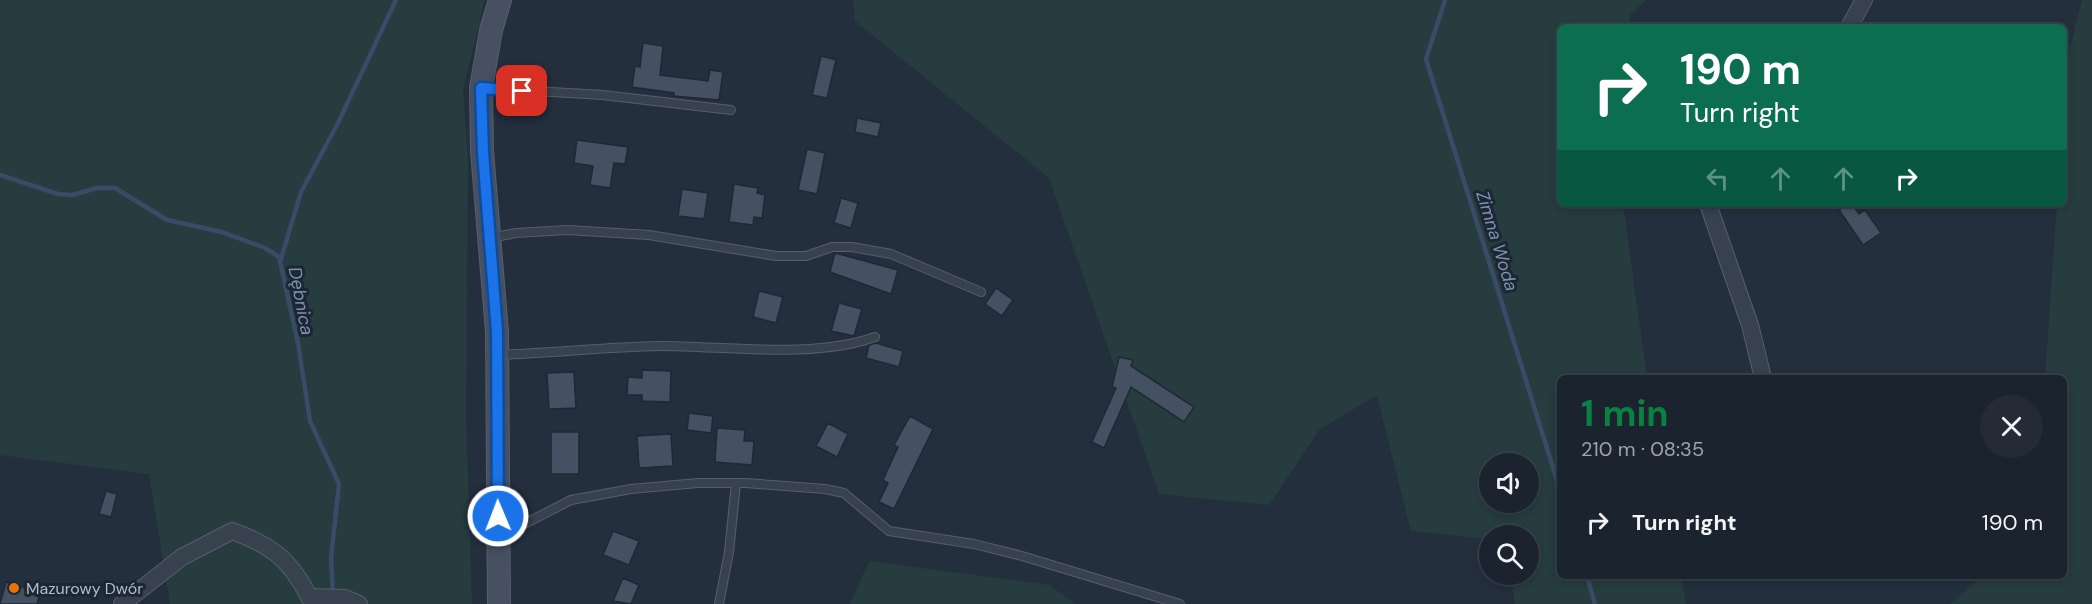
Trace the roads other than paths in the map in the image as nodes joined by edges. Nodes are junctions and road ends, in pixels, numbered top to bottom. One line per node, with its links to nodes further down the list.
1 (500, 0): 4 (street)
2 (1864, 0): 3 (street)
3 (1851, 24)
4 (481, 88): 5 (lane); 7 (street)
5 (731, 110)
6 (1709, 207): 11 (street)
7 (489, 238): 8 (lane); 10 (street)
8 (981, 292)
9 (875, 337): 10 (lane)
10 (497, 355): 13 (street)
11 (1762, 375)
12 (736, 483): 13 (lane); 17 (lane); 18 (lane)
13 (498, 538): 16 (street)
14 (122, 604): 15 (street)
15 (359, 604)
16 (500, 604)
17 (719, 604)
18 (1180, 604)

